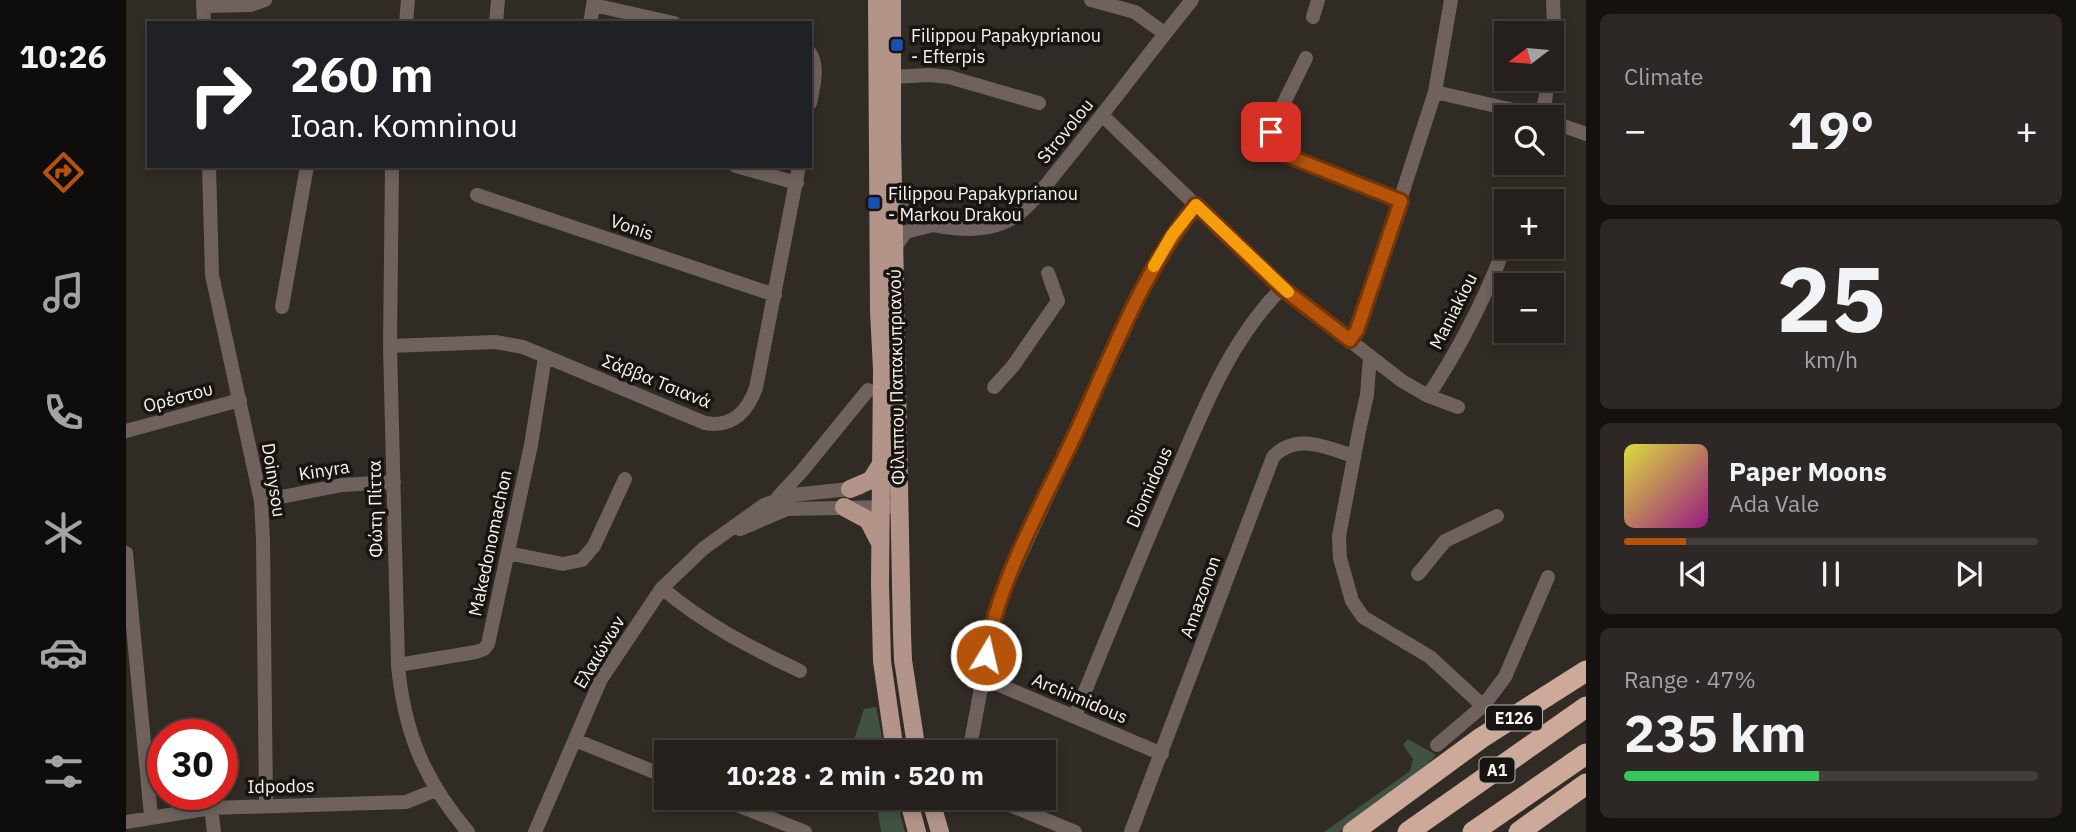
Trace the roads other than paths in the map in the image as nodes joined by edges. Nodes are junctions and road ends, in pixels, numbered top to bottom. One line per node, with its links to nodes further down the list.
1 (265, 0): 11 (street)
2 (408, 0): 15 (street)
3 (498, 0): 16 (street)
4 (877, 0): 59 (main road, Φίλιππου Παπακυπριανού)
5 (892, 0): 23 (main road, Φίλιππου Παπακυπριανού)
6 (1091, 0): 20 (street)
7 (1192, 0): 20 (street, Strovolou)
8 (1318, 0): 13 (street)
9 (1451, 0): 24 (street)
10 (1553, 0): 19 (street)
11 (203, 3): 14 (street)
12 (594, 3): 17 (street); 18 (street)
13 (1313, 17)
14 (204, 21)
15 (406, 21)
16 (496, 21)
17 (590, 21)
18 (666, 21)
19 (1554, 21)
20 (1164, 33): 28 (street, Strovolou)
21 (1306, 58): 39 (street)
22 (812, 59): 25 (street)
23 (892, 77): 26 (street); 37 (main road, Φίλιππου Παπακυπριανού)
24 (1435, 92): 27 (street); 39 (street)
25 (812, 93)
26 (1039, 103)
27 (1494, 106)
28 (1103, 116): 40 (street); 41 (street, Strovolou)
29 (1564, 125): 30 (street)
30 (1586, 134)
31 (209, 168): 55 (street, Doinysou)
32 (307, 168): 47 (street)
33 (392, 168): 49 (street, Φώτη Πίττα)
34 (743, 168): 36 (street)
35 (799, 168): 36 (street, Σάββα Τσιανά)
36 (797, 183): 46 (street, Σάββα Τσιανά)
37 (893, 194): 41 (street, Strovolou); 42 (main road, Φίλιππου Παπακυπριανού)
38 (477, 195): 46 (street, Vonis)
39 (1401, 201): 48 (street)
40 (1196, 205): 45 (street); 79 (street)
41 (934, 226): 42 (street, Strovolou)
42 (894, 248): 62 (main road, Φίλιππου Παπακυπριανού)
43 (1500, 259): 54 (street, Maniakiou)
44 (1048, 273): 52 (street)
45 (1282, 288): 48 (street); 83 (street, Diomidous)
46 (775, 295): 50 (street, Σάββα Τσιανά)
47 (282, 307)
48 (1350, 340): 51 (street)
49 (390, 346): 50 (street, Σάββα Τσιανά); 61 (street, Φώτη Πίττα)
50 (545, 356): 72 (street, Makedonomachon)
51 (1370, 356): 54 (street); 58 (street)
52 (994, 387)
53 (868, 390): 64 (street)
54 (1428, 396): 56 (street)
55 (240, 400): 57 (street, Ορέστου); 65 (street, Doinysou)
56 (1458, 407)
57 (126, 431)
58 (1354, 456): 81 (street); 89 (street, Amazonon)
59 (882, 463): 62 (main road, Φίλιππου Παπακυπριανού); 63 (main road)
60 (625, 480): 72 (street)
61 (394, 482): 65 (street, Kinyra); 76 (street, Φώτη Πίττα)
62 (889, 486): 63 (street, Ελαιώνων); 67 (main road, Φίλιππου Παπακυπριανού)
63 (850, 489): 64 (street, Ελαιώνων)
64 (777, 499): 69 (street, Ελαιώνων)
65 (261, 501): 95 (street, Doinysou)
66 (844, 507): 67 (street, Ελαιώνων); 69 (street, Ελαιώνων); 70 (main road)
67 (890, 507): 70 (main road, Φίλιππου Παπακυπριανού); 86 (main road, Φίλιππου Παπακυπριανού)
68 (1497, 516): 73 (street)
69 (704, 548): 75 (street, Ελαιώνων)
70 (881, 548): 85 (main road, Φίλιππου Παπακυπριανού)
71 (126, 553): 103 (street)
72 (508, 553): 76 (street, Makedonomachon)
73 (1418, 574)
74 (1548, 577): 81 (street)
75 (662, 587): 77 (street); 84 (street, Ελαιώνων)
76 (398, 665): 94 (street, Φώτη Πίττα)
77 (800, 671)
78 (1586, 671): 91 (highway, E126)
79 (983, 678): 83 (street, Archimidous); 87 (street)
80 (1586, 685): 91 (highway)
81 (1483, 706): 88 (street)
82 (1586, 707): 114 (highway, A1)
83 (1075, 716): 89 (street, Archimidous)
84 (575, 740): 92 (street); 107 (street, Ελαιώνων)
85 (893, 740)
86 (915, 740)
87 (970, 740)
88 (1437, 745)
89 (1162, 754): 112 (street, Amazonon)
90 (1586, 754): 115 (highway, A1)
91 (1444, 767): 113 (highway)
92 (654, 772)
93 (1586, 784): 116 (highway)
94 (436, 790): 95 (street, Idpodos); 106 (street, Φώτη Πίττα)
95 (266, 805): 96 (street, Idpodos)
96 (238, 807)
97 (196, 810): 103 (street, Idpodos)
98 (211, 810): 105 (street)
99 (750, 810): 108 (street)
100 (911, 810): 109 (main road)
101 (934, 810): 110 (main road)
102 (1022, 810): 111 (street)
103 (151, 816): 104 (street, Idpodos)
104 (126, 822)
105 (214, 832)
106 (468, 832)
107 (535, 832)
108 (805, 832)
109 (917, 832)
110 (940, 832)
111 (1075, 832)
112 (1131, 832)
113 (1353, 832)
114 (1408, 832)
115 (1473, 832)
116 (1520, 832)

